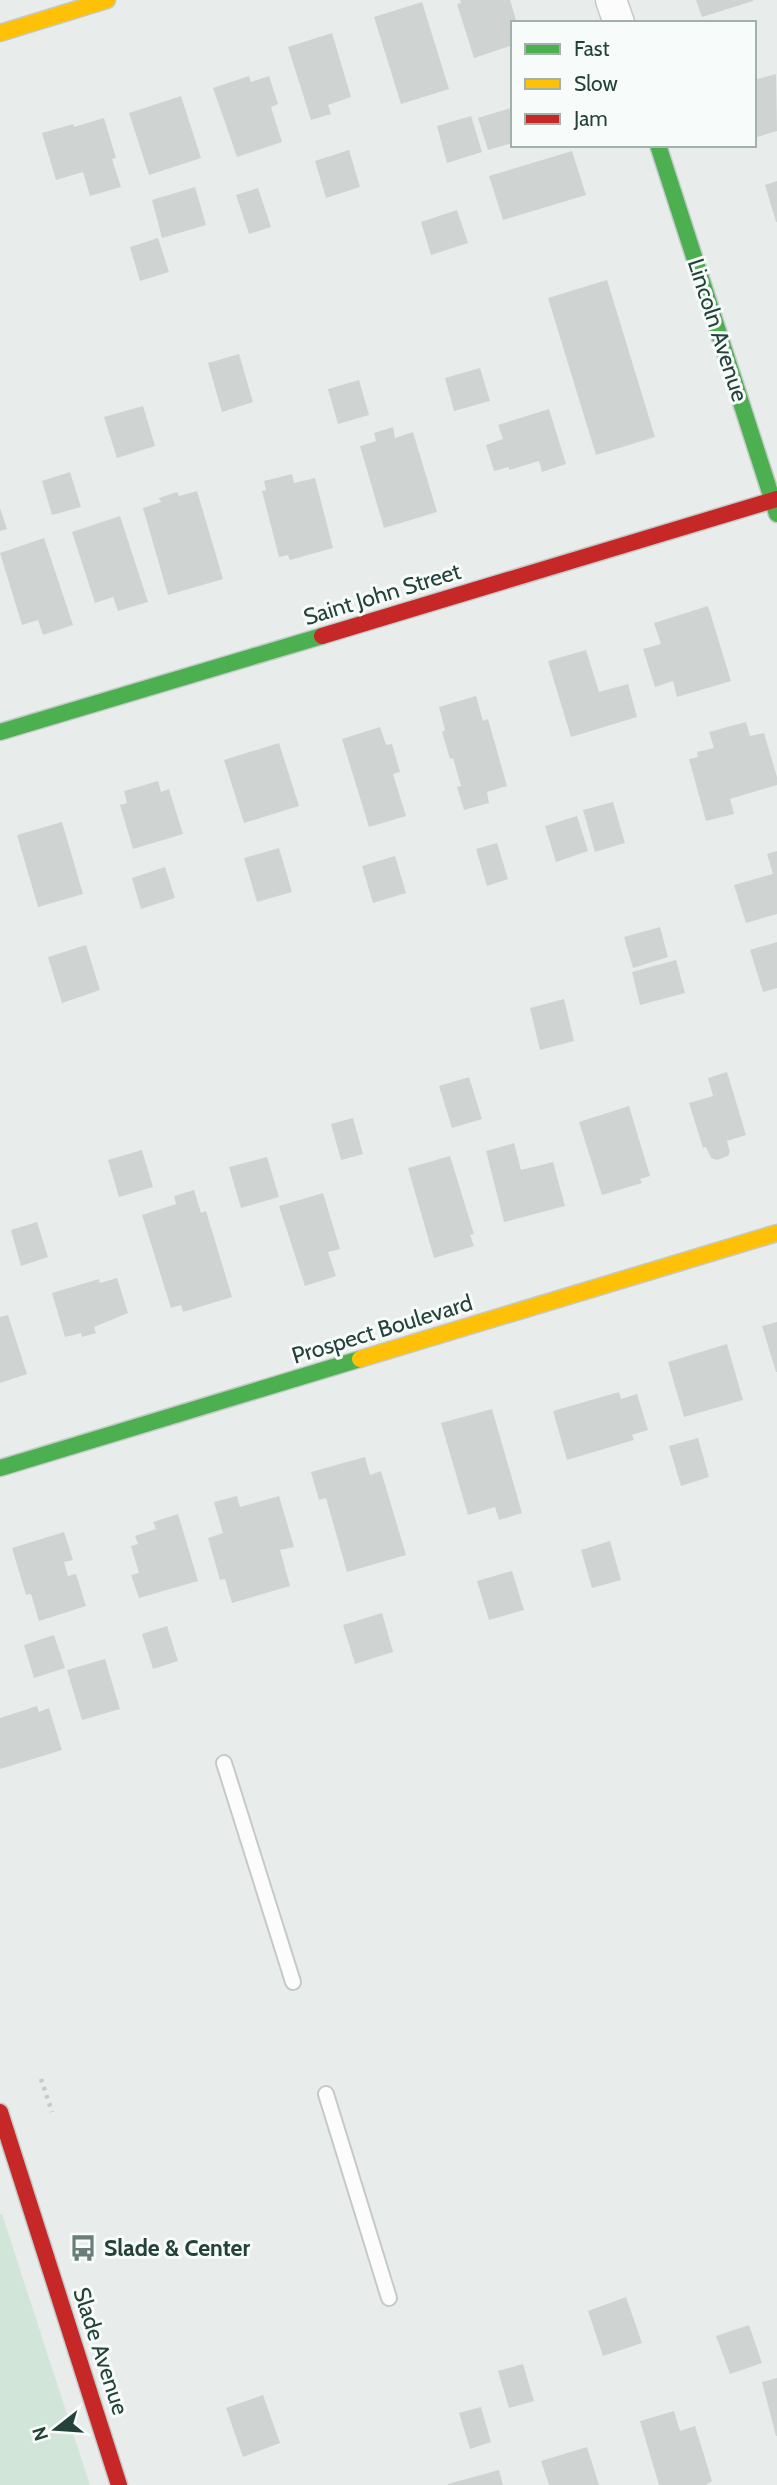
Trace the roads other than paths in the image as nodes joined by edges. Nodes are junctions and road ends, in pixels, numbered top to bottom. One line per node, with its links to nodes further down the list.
1 (107, 0): 4 (street)
2 (611, 0): 3 (street)
3 (618, 21)
4 (0, 33)
5 (659, 147): 6 (street, Lincoln Avenue)
6 (776, 505): 7 (street, Saint John Street)
7 (0, 732)
8 (777, 1233): 9 (street, Prospect Boulevard)
9 (0, 1468)
10 (224, 1763): 11 (lane)
11 (293, 1982)
12 (326, 2094): 14 (lane)
13 (0, 2112): 15 (street, Slade Avenue)
14 (389, 2298)
15 (119, 2485)

